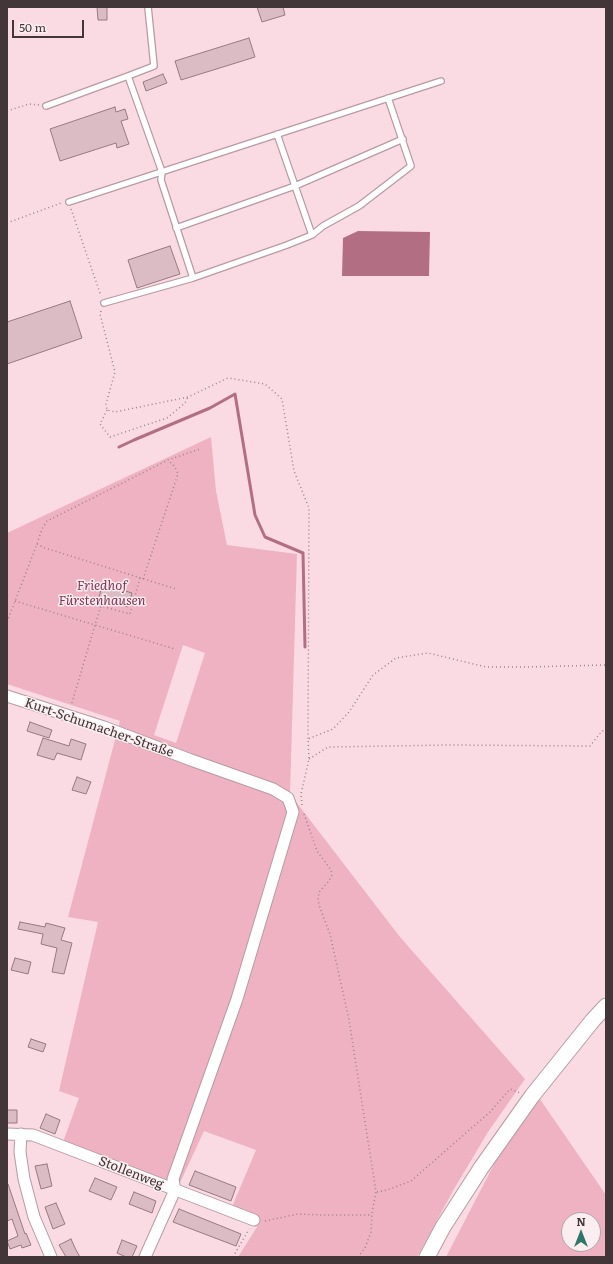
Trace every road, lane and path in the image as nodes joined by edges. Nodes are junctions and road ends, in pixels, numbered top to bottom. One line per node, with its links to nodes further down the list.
1 (148, 7): 2 (lane)
2 (128, 76): 5 (lane); 9 (lane)
3 (441, 81): 4 (lane)
4 (388, 98): 7 (lane); 8 (lane)
5 (46, 106): 6 (path)
6 (7, 111)
7 (277, 134): 9 (lane); 10 (lane)
8 (403, 139): 10 (lane); 14 (lane)
9 (162, 172): 11 (lane); 13 (lane)
10 (295, 186): 13 (lane); 14 (lane)
11 (69, 202): 12 (path); 16 (path)
12 (7, 223)
13 (176, 228): 15 (lane)
14 (312, 235): 15 (lane)
15 (193, 278): 16 (lane)
16 (104, 303): 18 (path)
17 (188, 397): 18 (path); 18 (path); 33 (path)
18 (107, 410)
19 (200, 449): 20 (path)
20 (168, 460): 21 (path); 23 (path)
21 (37, 544): 22 (path); 25 (path)
22 (140, 578): 23 (path); 27 (path)
23 (143, 579): 24 (path)
24 (176, 589)
25 (15, 601): 26 (path); 27 (path)
26 (7, 622)
27 (96, 625): 28 (path); 31 (path)
28 (175, 649)
29 (606, 665): 33 (path)
30 (7, 696): 31 (street, Kurt-Schumacher-Straße)
31 (68, 715): 41 (street, Kurt-Schumacher-Straße)
32 (606, 730): 34 (path)
33 (308, 739): 34 (path)
34 (309, 759): 35 (path)
35 (302, 806)
36 (303, 812): 42 (path)
37 (606, 1006): 38 (main road)
38 (532, 1096): 42 (path); 49 (main road)
39 (7, 1134): 40 (street, Stollenweg)
40 (21, 1134): 41 (street, Stollenweg); 45 (street)
41 (175, 1190): 44 (street, Stollenweg); 46 (street)
42 (376, 1192): 43 (path)
43 (372, 1215): 44 (path); 48 (path)
44 (254, 1220): 47 (path)
45 (51, 1257)
46 (145, 1257)
47 (233, 1257)
48 (358, 1257)
49 (427, 1257)

